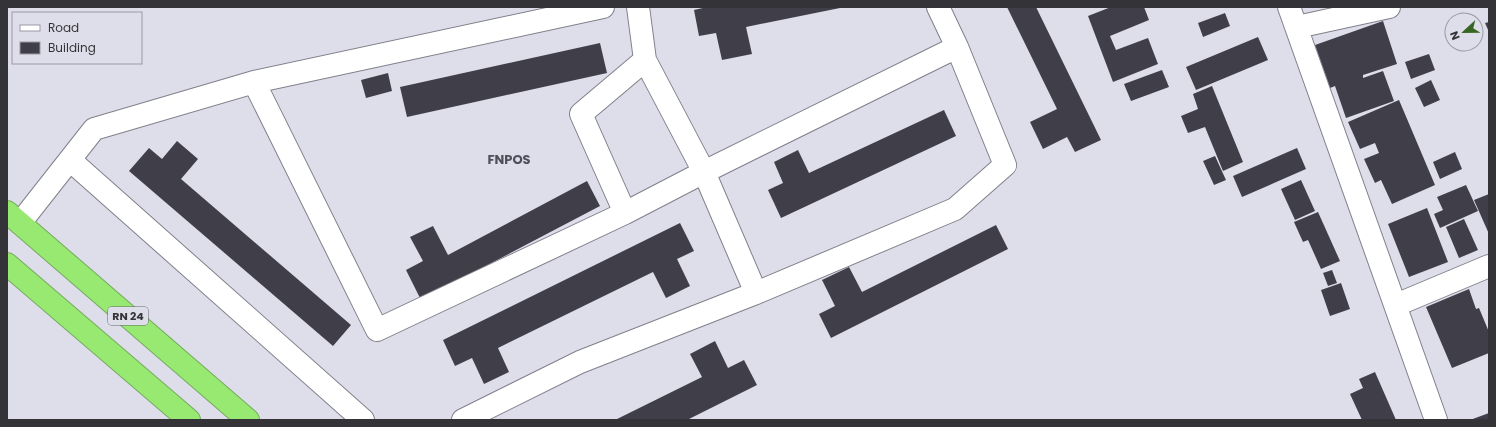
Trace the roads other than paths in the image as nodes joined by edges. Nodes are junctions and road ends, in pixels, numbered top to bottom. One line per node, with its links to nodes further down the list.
1 (603, 7): 8 (street)
2 (638, 7): 7 (street)
3 (938, 7): 6 (street)
4 (1389, 7): 5 (street)
5 (1293, 17): 16 (street)
6 (957, 47): 10 (street); 15 (street)
7 (645, 60): 10 (street); 11 (street)
8 (254, 82): 9 (street); 11 (street)
9 (70, 160): 12 (street); 19 (street)
10 (704, 172): 11 (street); 15 (street)
11 (625, 213)
12 (13, 218): 18 (highway, RN 24)
13 (7, 264): 17 (highway)
14 (1489, 266): 16 (street)
15 (756, 293): 20 (street)
16 (1396, 305): 21 (street)
17 (188, 420)
18 (248, 420)
19 (363, 420)
20 (463, 420)
21 (1436, 420)

